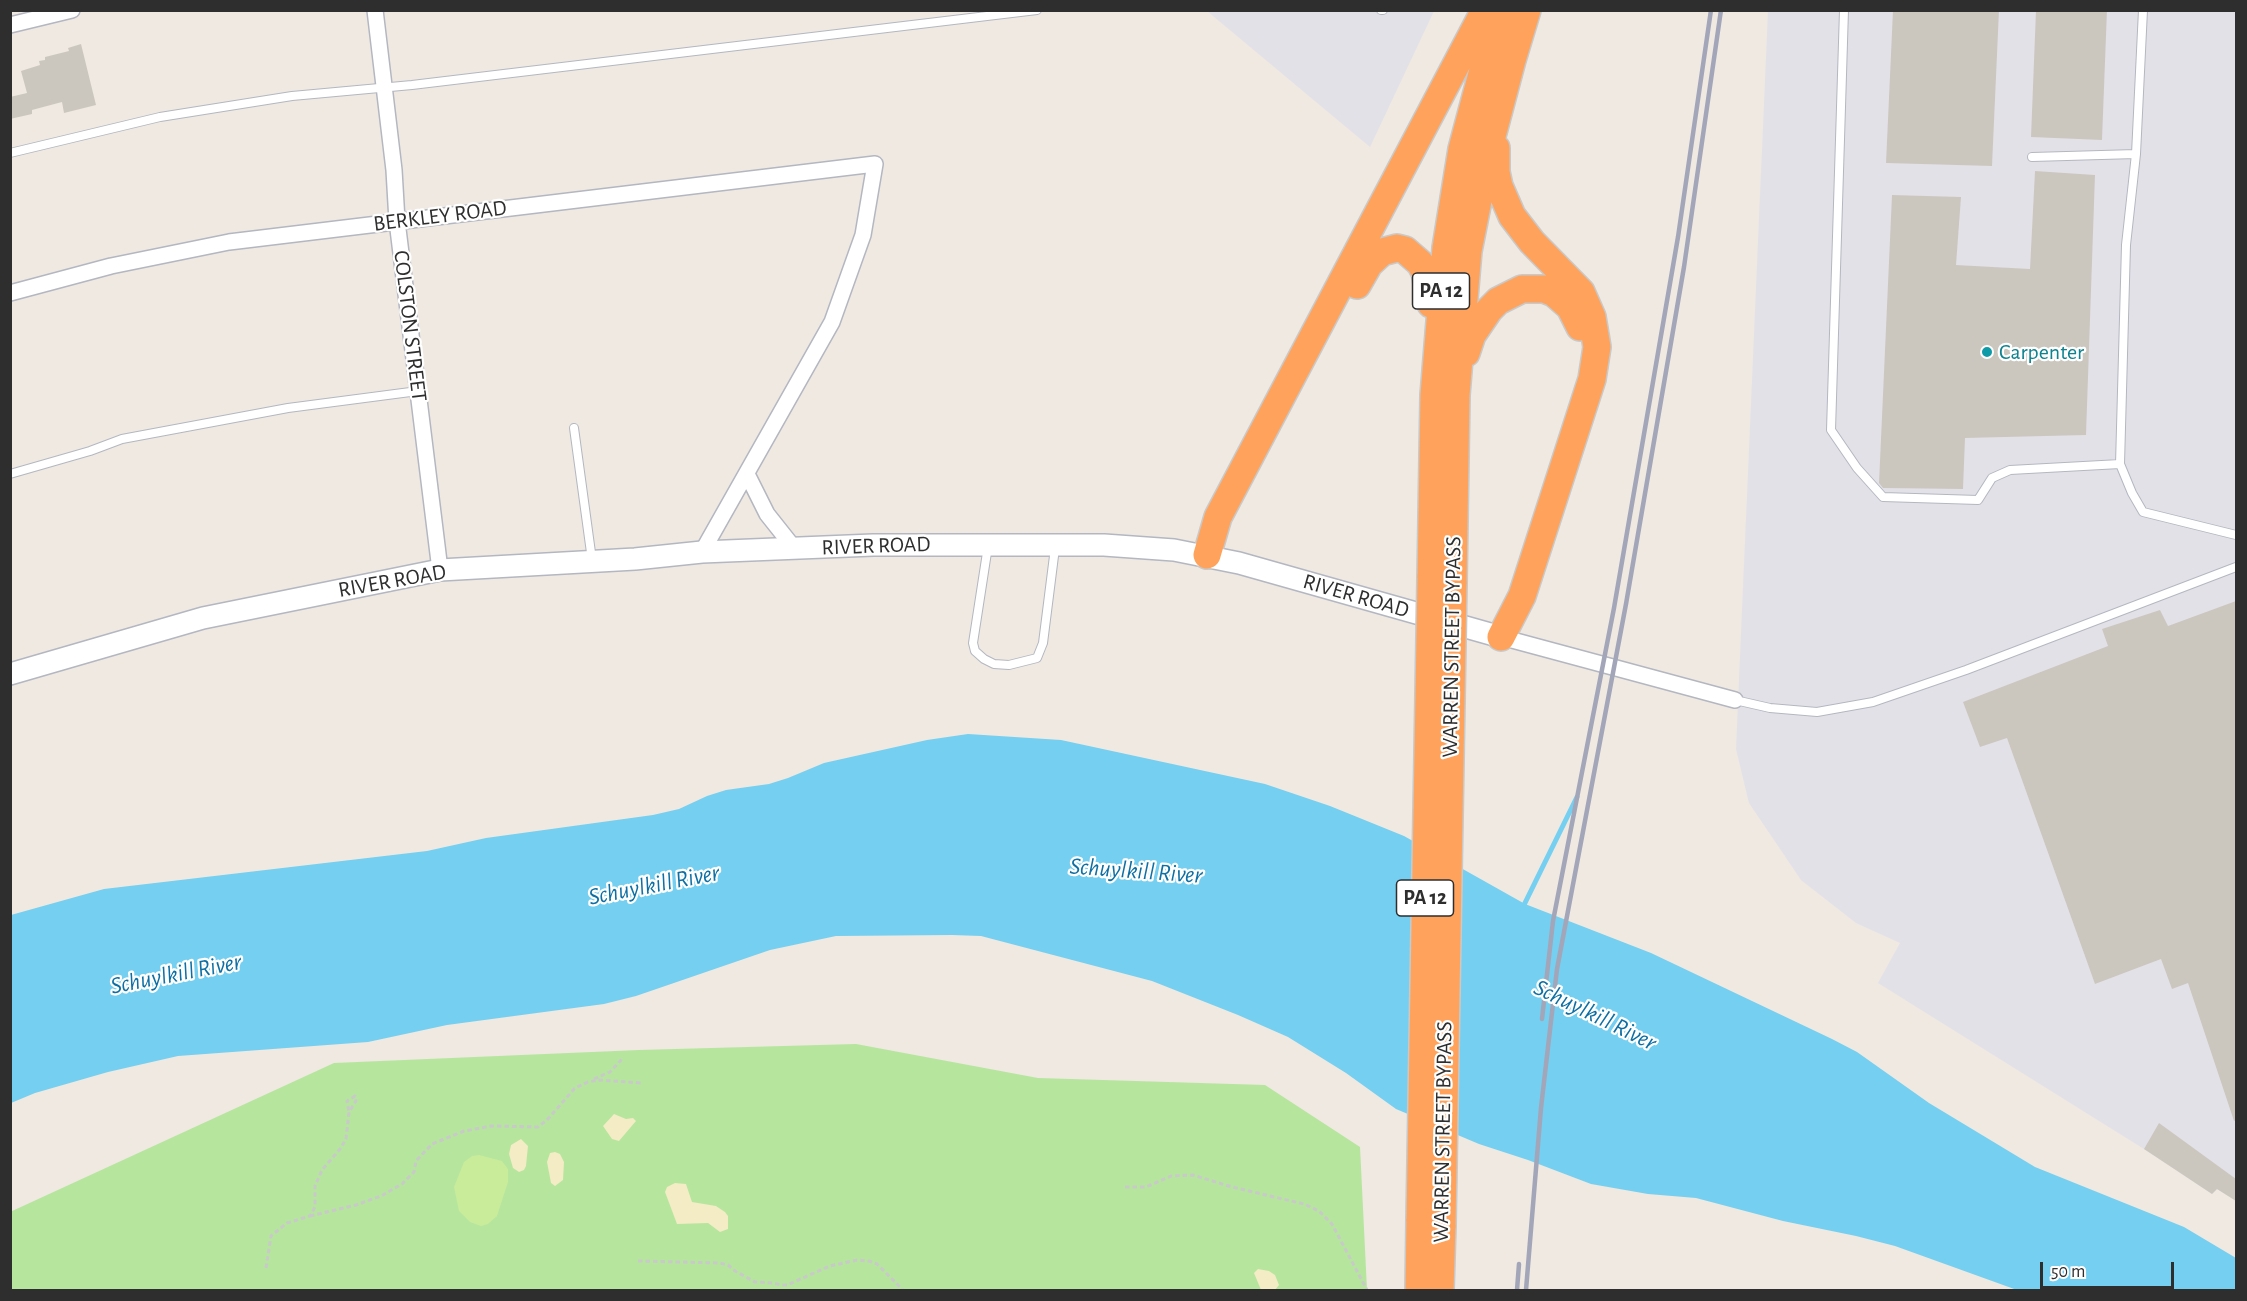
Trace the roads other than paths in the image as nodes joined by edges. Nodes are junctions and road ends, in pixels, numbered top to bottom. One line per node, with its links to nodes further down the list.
1 (72, 10): 9 (street)
2 (375, 10): 10 (street, COLSTON STREET)
3 (1037, 10): 10 (lane)
4 (1485, 10): 29 (highway)
5 (1499, 10): 17 (highway, WARREN STREET BYPASS / PA 12)
6 (1527, 10): 11 (highway, WARREN STREET BYPASS / PA 12)
7 (1844, 10): 21 (lane)
8 (2144, 10): 13 (lane)
9 (10, 26)
10 (384, 87): 12 (lane); 15 (street, COLSTON STREET)
11 (1499, 105): 19 (highway, WARREN STREET BYPASS / PA 12); 34 (highway)
12 (10, 153)
13 (2136, 154): 14 (lane); 21 (lane)
14 (2032, 156)
15 (397, 221): 16 (street, BERKLEY ROAD); 18 (street, COLSTON STREET); 23 (street, BERKLEY ROAD)
16 (10, 293)
17 (1437, 347): 29 (highway); 33 (highway, WARREN STREET BYPASS / PA 12)
18 (418, 391): 22 (lane); 32 (street, COLSTON STREET)
19 (1456, 395): 33 (highway, WARREN STREET BYPASS / PA 12); 34 (highway)
20 (574, 428): 30 (lane)
21 (2120, 465): 24 (lane)
22 (10, 474)
23 (747, 474): 27 (street); 28 (street)
24 (2236, 535)
25 (988, 544): 26 (street, RIVER ROAD); 26 (lane); 27 (street, RIVER ROAD)
26 (1056, 545): 29 (street, RIVER ROAD)
27 (794, 548): 28 (street, RIVER ROAD)
28 (702, 552): 30 (street, RIVER ROAD)
29 (1207, 555): 34 (street, RIVER ROAD)
30 (593, 561): 32 (street, RIVER ROAD)
31 (2236, 567): 36 (lane)
32 (440, 570): 35 (street, RIVER ROAD)
33 (1442, 581): 37 (highway, WARREN STREET BYPASS / PA 12, bridge)
34 (1501, 637): 36 (street, RIVER ROAD)
35 (10, 674)
36 (1735, 700)
37 (1431, 1222): 38 (highway, WARREN STREET BYPASS / PA 12); 39 (highway, WARREN STREET BYPASS / PA 12)
38 (1419, 1290)
39 (1440, 1290)

